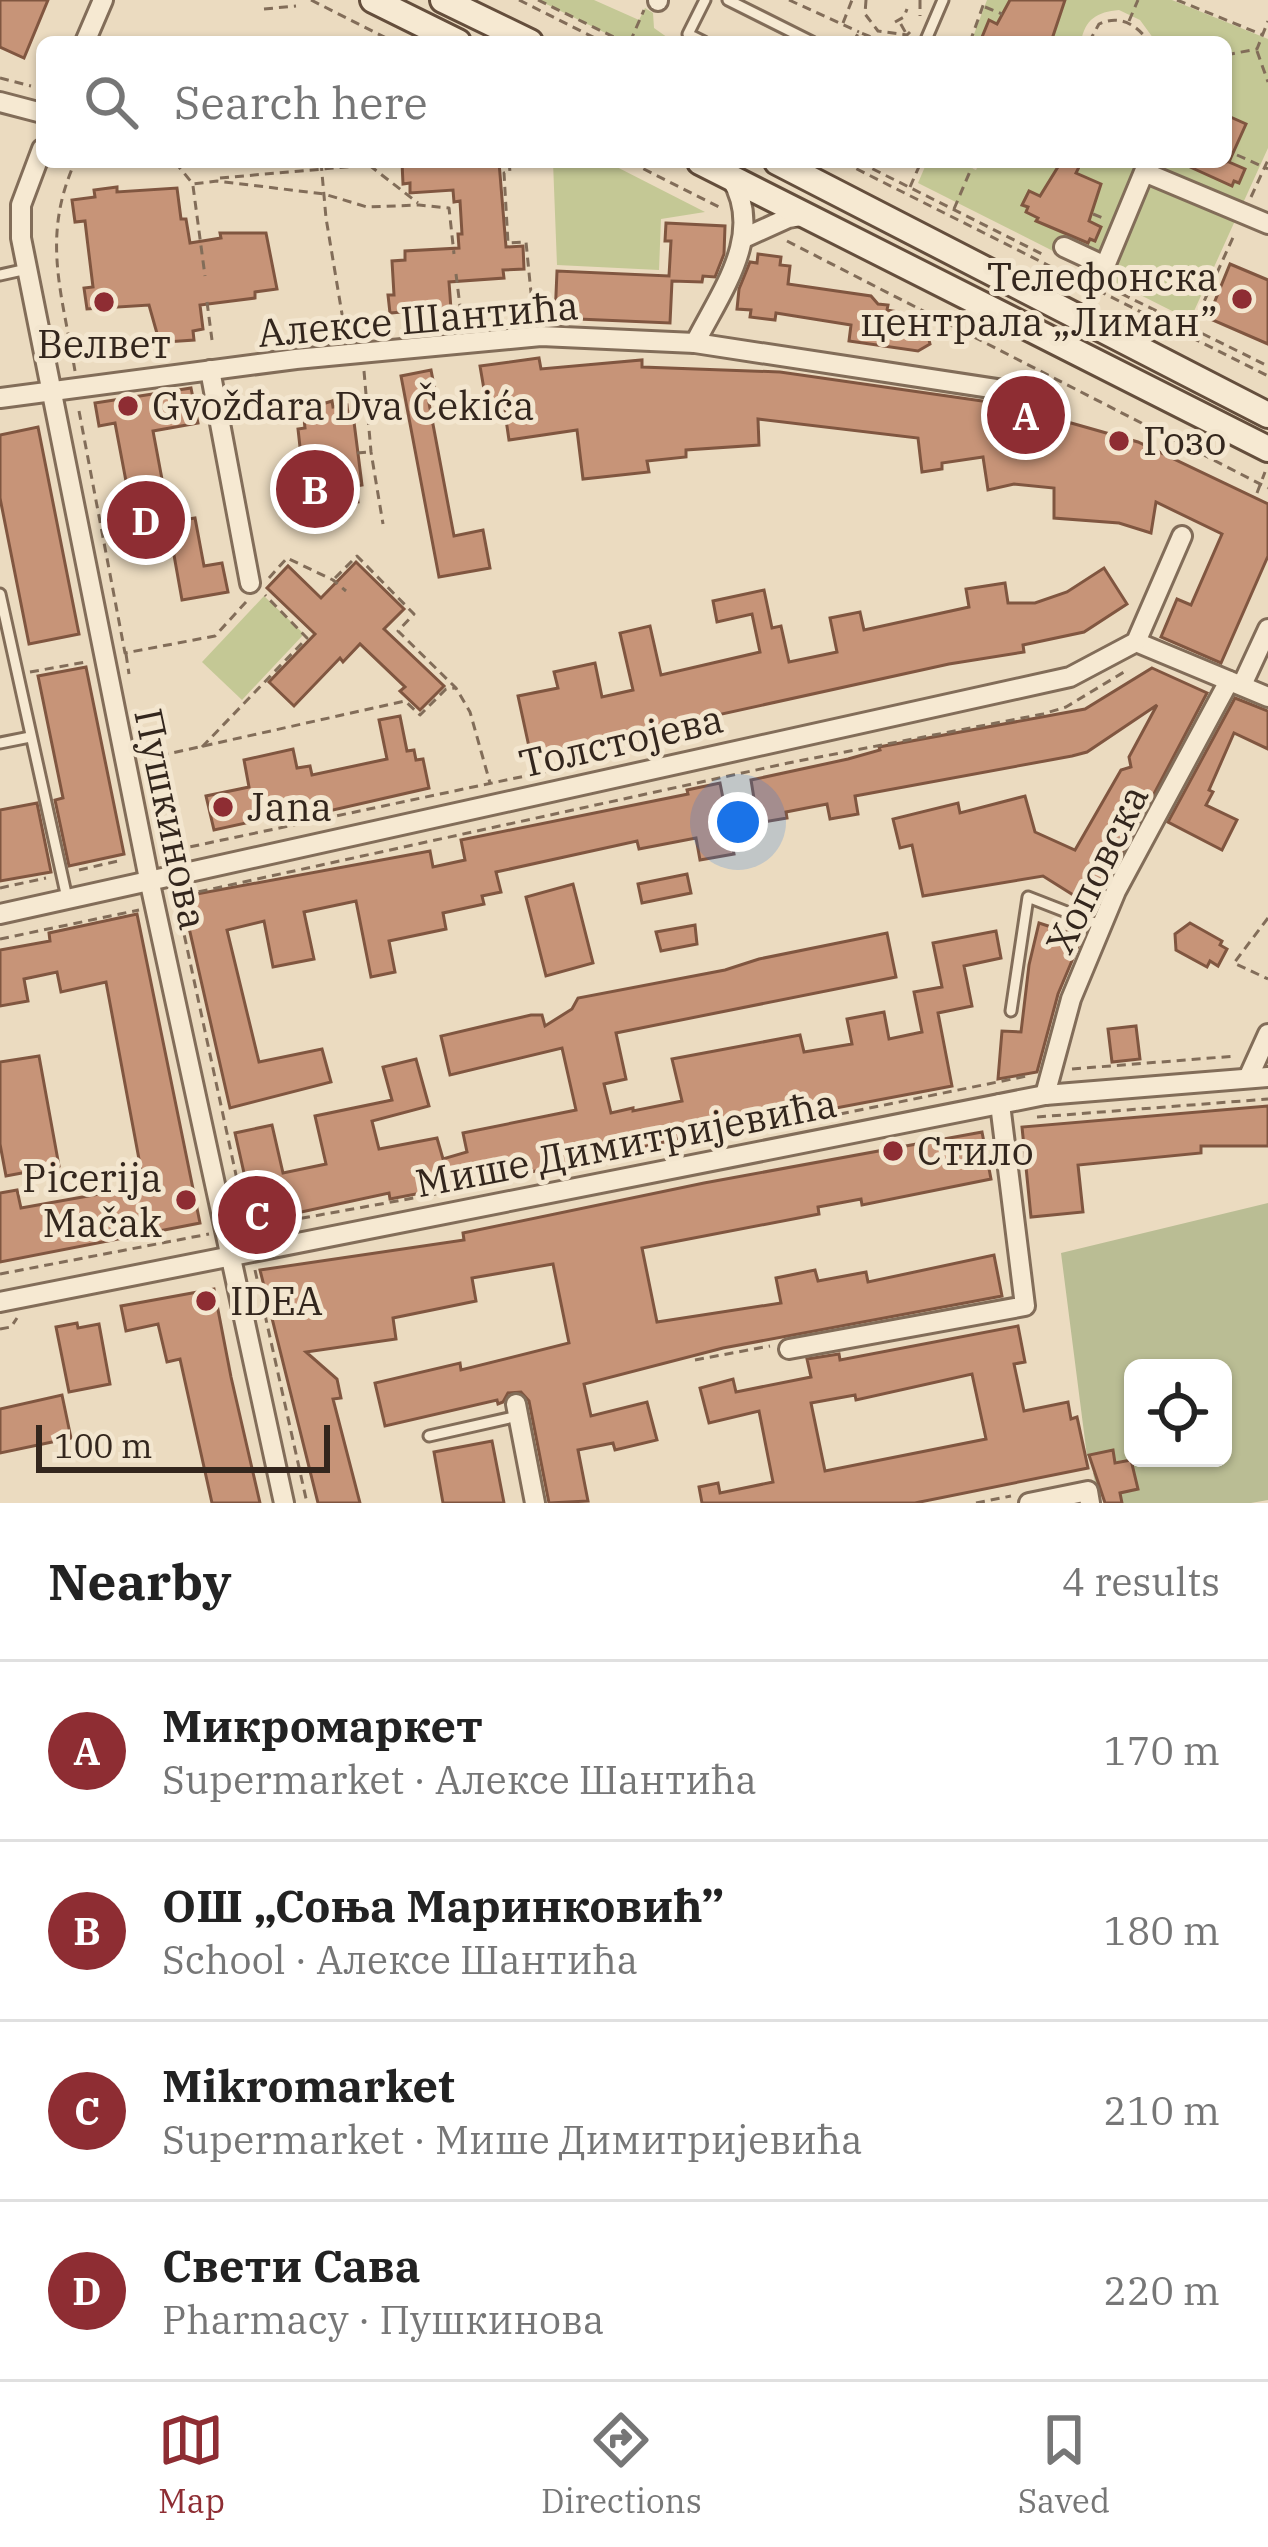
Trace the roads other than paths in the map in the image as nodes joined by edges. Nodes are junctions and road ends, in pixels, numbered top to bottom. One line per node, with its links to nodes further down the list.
1 (103, 0): 7 (street)
2 (373, 0): 8 (main road)
3 (443, 0): 9 (main road)
4 (705, 0): 10 (lane)
5 (728, 0): 11 (lane)
6 (943, 0): 12 (lane)
7 (88, 36)
8 (446, 36)
9 (518, 36)
10 (692, 36)
11 (800, 36)
12 (928, 36)
13 (0, 102): 14 (street)
14 (36, 111)
15 (36, 166): 23 (street, Пушкинова)
16 (712, 168): 18 (main road)
17 (809, 171): 30 (main road)
18 (731, 178): 19 (main road); 21 (street)
19 (807, 215): 21 (street); 31 (main road)
20 (1268, 224): 22 (street)
21 (746, 237): 25 (street)
22 (1064, 248)
23 (27, 269): 24 (lane); 27 (street, Пушкинова)
24 (0, 275)
25 (695, 343): 26 (street, Алексе Шантића); 29 (street, Алексе Шантића)
26 (210, 370): 27 (street, Алексе Шантића); 33 (street)
27 (50, 390): 28 (street, Алексе Шантића); 41 (street, Пушкинова)
28 (0, 398)
29 (1038, 412)
30 (1264, 412)
31 (1268, 449)
32 (1182, 536): 36 (street)
33 (254, 586)
34 (0, 594): 39 (lane)
35 (1268, 629): 37 (street, Хоповска)
36 (1136, 642): 37 (street); 41 (street, Толстојева)
37 (1236, 683): 38 (street); 44 (street, Хоповска)
38 (1268, 697)
39 (30, 737): 40 (lane); 42 (lane)
40 (0, 743)
41 (149, 880): 42 (street, Толстојева); 50 (street, Пушкинова)
42 (67, 898): 43 (street, Толстојева)
43 (0, 914)
44 (1102, 926): 45 (lane); 48 (street, Хоповска)
45 (1011, 1011)
46 (1268, 1034): 47 (street)
47 (1258, 1077): 48 (street, Мише Димитријевића)
48 (1045, 1095): 49 (street, Мише Димитријевића)
49 (1000, 1104): 50 (street, Мише Димитријевића); 52 (street)
50 (229, 1254): 51 (street, Мише Димитријевића); 55 (street, Пушкинова)
51 (0, 1302)
52 (789, 1349)
53 (517, 1410): 54 (lane); 56 (street)
54 (429, 1436)
55 (284, 1503)
56 (535, 1503)
57 (1029, 1503): 58 (street)
58 (1090, 1503)

